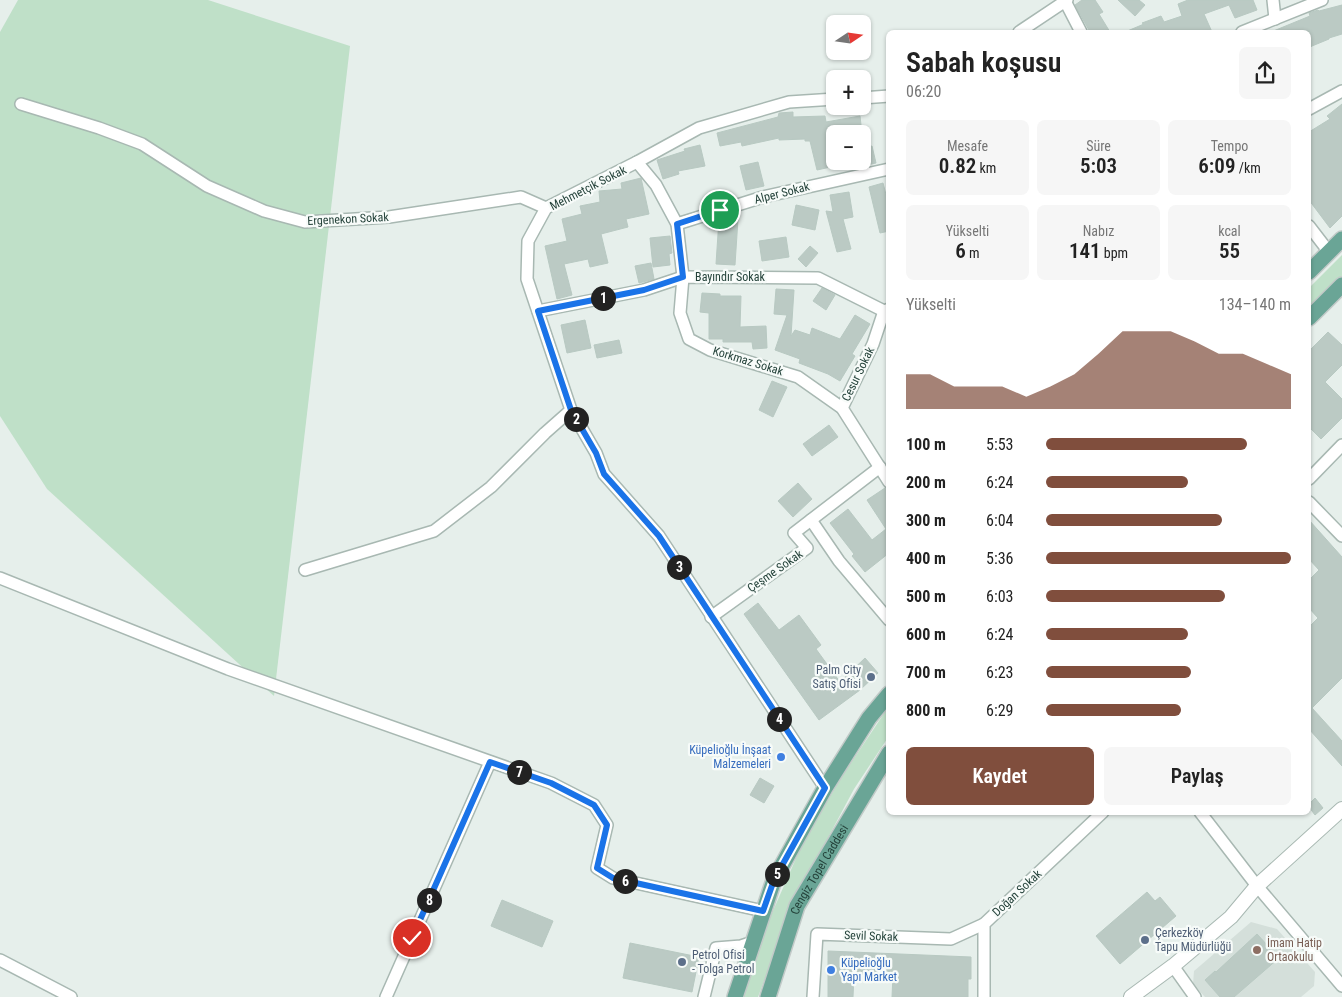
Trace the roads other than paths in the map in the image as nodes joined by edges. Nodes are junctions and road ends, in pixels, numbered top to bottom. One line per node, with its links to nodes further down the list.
1 (1272, 0): 4 (street)
2 (1322, 0): 4 (street)
3 (1066, 1): 5 (street); 6 (street)
4 (1271, 25): 7 (street)
5 (1022, 30)
6 (1080, 30)
7 (1250, 30)
8 (1342, 91): 13 (street)
9 (886, 96): 10 (street)
10 (871, 97)
11 (826, 100): 14 (street, Mehmetçik Sokak)
12 (21, 104): 16 (street, Ergenekon Sokak)
13 (1311, 108)
14 (637, 162): 16 (street, Mehmetçik Sokak); 17 (street, Korkmaz Sokak)
15 (886, 170): 17 (street, Alper Sokak)
16 (546, 208): 25 (street, Mehmetçik Sokak)
17 (677, 224): 22 (street, Korkmaz Sokak)
18 (1311, 229): 20 (street)
19 (1342, 239): 20 (main road)
20 (1329, 252): 21 (main road)
21 (1311, 270)
22 (683, 277): 24 (street, Bayındır Sokak); 25 (street, Bayındır Sokak); 27 (street, Korkmaz Sokak)
23 (1342, 284): 26 (main road)
24 (886, 310): 27 (street, Cesur Sokak)
25 (538, 311): 28 (street, Mehmetçik Sokak)
26 (1311, 316)
27 (842, 408): 30 (street, Korkmaz Sokak)
28 (571, 410): 36 (street); 39 (street, Mehmetçik Sokak)
29 (1342, 445): 32 (street)
30 (880, 468): 31 (street, Korkmaz Sokak); 34 (street, Çeşme Sokak)
31 (886, 477)
32 (1311, 477)
33 (1311, 504): 35 (street)
34 (811, 520): 38 (street); 39 (street, Çeşme Sokak)
35 (1342, 536)
36 (305, 570)
37 (0, 578): 42 (street)
38 (886, 616)
39 (711, 617): 43 (street, Mehmetçik Sokak)
40 (886, 698): 43 (main road)
41 (886, 758): 58 (main road, Cengiz Topel Caddesi)
42 (490, 762): 48 (street); 55 (street)
43 (825, 788): 48 (main road)
44 (1342, 809): 47 (street)
45 (1100, 815): 49 (street, Doğan Sokak)
46 (1202, 815): 47 (street)
47 (1257, 886): 52 (street); 53 (street)
48 (763, 911): 50 (main road)
49 (984, 924): 59 (street, Sevil Sokak); 60 (street, Doğan Sokak)
50 (753, 942): 56 (street); 57 (main road)
51 (0, 960): 54 (street)
52 (1172, 966): 61 (street); 62 (street)
53 (1342, 986)
54 (71, 997)
55 (386, 997)
56 (704, 997)
57 (735, 997)
58 (768, 997)
59 (813, 997)
60 (984, 997)
61 (1131, 997)
62 (1196, 997)

